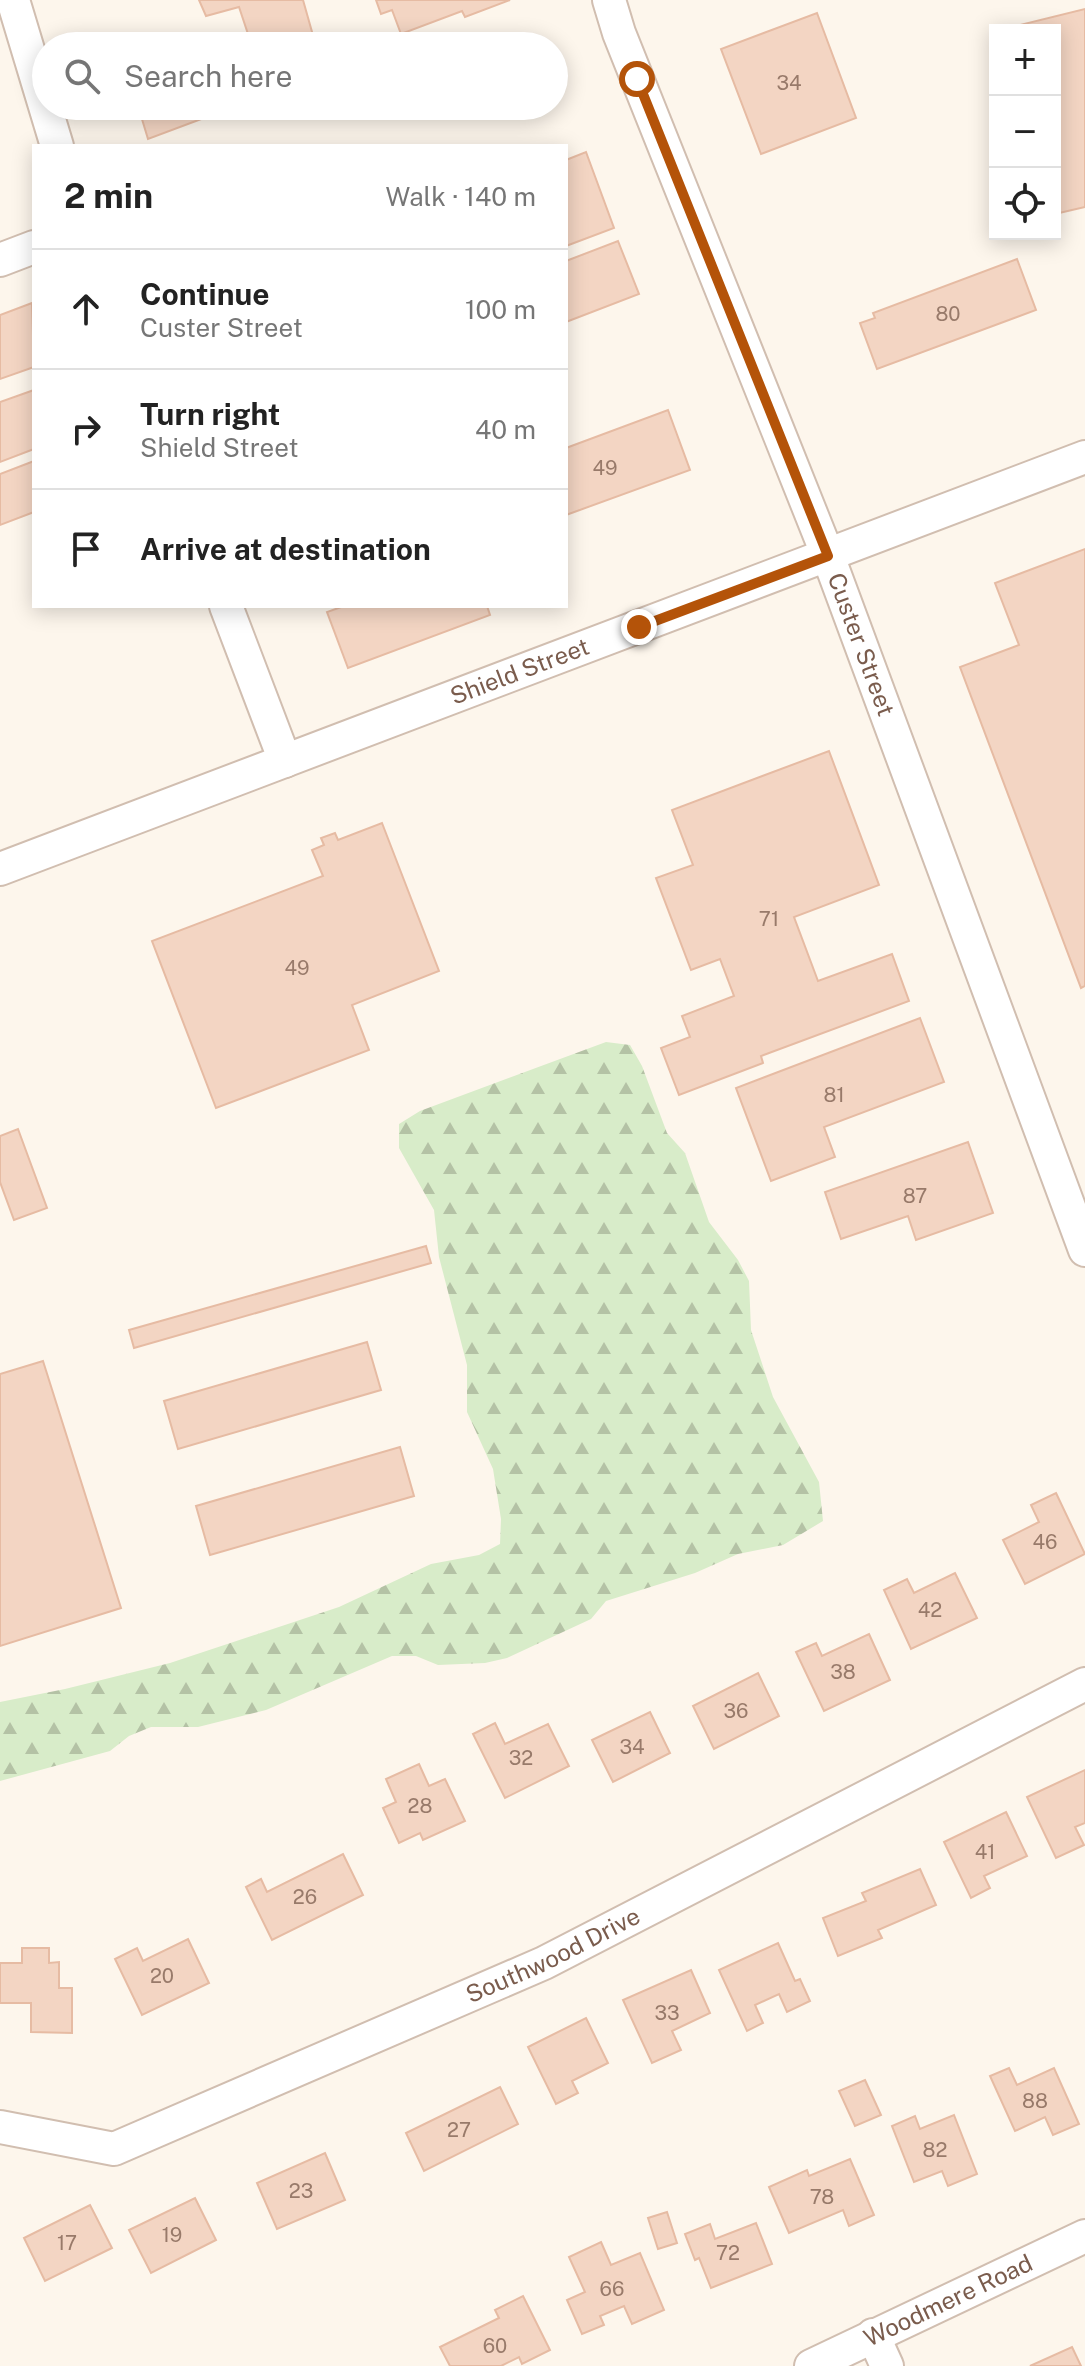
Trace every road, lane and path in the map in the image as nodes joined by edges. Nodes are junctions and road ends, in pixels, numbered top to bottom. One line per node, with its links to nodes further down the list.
1 (13, 0): 3 (street)
2 (609, 0): 9 (street, Custer Street)
3 (32, 63)
4 (49, 120): 5 (street)
5 (56, 144)
6 (32, 248): 7 (street)
7 (0, 260)
8 (1085, 457): 9 (street, Shield Street)
9 (828, 556): 11 (street, Shield Street); 13 (street, Custer Street)
10 (227, 608): 11 (street)
11 (285, 761): 12 (street, Shield Street)
12 (0, 869)
13 (1085, 1250)
14 (1085, 1684): 15 (street, Southwood Drive)
15 (0, 2127)
16 (1085, 2236): 17 (street, Woodmere Road)
17 (873, 2335): 18 (street, Woodmere Road); 19 (street)
18 (811, 2366)
19 (887, 2366)

